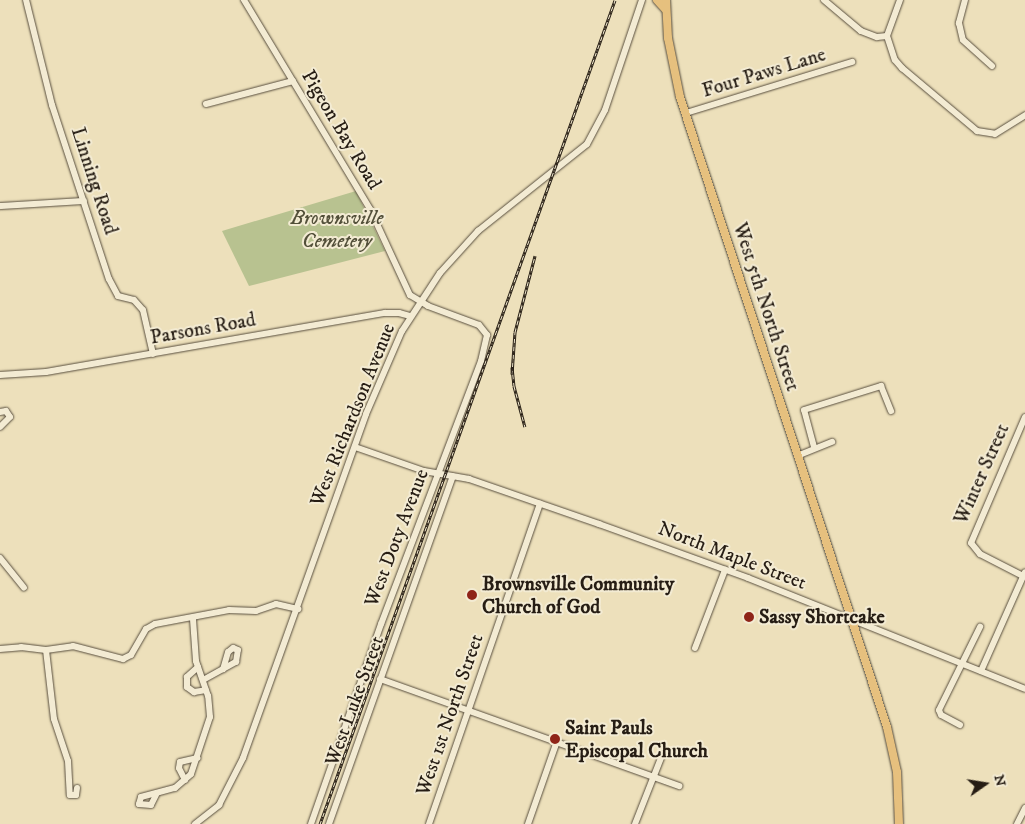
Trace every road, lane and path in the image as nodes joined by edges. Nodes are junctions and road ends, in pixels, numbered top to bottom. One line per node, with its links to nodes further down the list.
1 (26, 0): 17 (street, Linning Road)
2 (244, 0): 13 (street, Pigeon Bay Road)
3 (644, 0): 19 (street, West Richardson Avenue)
4 (657, 0): 9 (main road)
5 (666, 0): 9 (main road, West 5th North Street)
6 (900, 0): 10 (street)
7 (965, 0): 12 (street)
8 (827, 1): 10 (street)
9 (666, 10): 15 (main road, West 5th North Street)
10 (887, 36): 16 (street)
11 (852, 62): 15 (street, Four Paws Lane)
12 (992, 66)
13 (293, 81): 14 (street); 19 (street, Pigeon Bay Road)
14 (206, 104)
15 (686, 113): 31 (main road, West 5th North Street)
16 (1025, 115)
17 (84, 201): 18 (street); 21 (street, Linning Road)
18 (0, 206)
19 (420, 302): 20 (street, West Richardson Avenue); 32 (street, West Doty Avenue)
20 (410, 316): 21 (street, Parsons Road); 29 (street, West Richardson Avenue)
21 (154, 354): 22 (street, Parsons Road)
22 (0, 375)
23 (891, 411): 30 (street)
24 (0, 412): 26 (street)
25 (1025, 417): 37 (street, Winter Street)
26 (0, 426): 27 (street)
27 (0, 436)
28 (832, 442): 30 (street)
29 (355, 447): 32 (street, North Maple Street); 39 (street, West Richardson Avenue)
30 (814, 447): 31 (street)
31 (797, 456): 41 (main road, West 5th North Street)
32 (439, 474): 33 (street, North Maple Street); 67 (street, West Doty Avenue)
33 (453, 476): 34 (street, North Maple Street); 50 (street, West Luke Street)
34 (540, 504): 36 (street, North Maple Street); 54 (street, West 1st North Street)
35 (0, 558): 38 (street)
36 (725, 570): 41 (street, North Maple Street); 43 (street)
37 (1024, 574): 49 (street, Winter Street)
38 (24, 588)
39 (298, 609): 40 (street); 65 (street, West Richardson Avenue)
40 (193, 619): 45 (street); 47 (street)
41 (853, 620): 46 (street, North Maple Street); 72 (main road, West 5th North Street)
42 (980, 627): 46 (street)
43 (695, 648)
44 (0, 649): 45 (street)
45 (46, 650): 62 (street)
46 (961, 664): 49 (street, North Maple Street); 55 (street)
47 (198, 667): 51 (street); 53 (street)
48 (223, 669): 51 (street)
49 (981, 672): 52 (street, North Maple Street)
50 (380, 679): 54 (street); 68 (street, West Luke Street)
51 (203, 680): 53 (street)
52 (1025, 689)
53 (206, 690): 57 (street)
54 (468, 711): 56 (street); 69 (street, West 1st North Street)
55 (960, 725)
56 (556, 744): 59 (street); 70 (street)
57 (198, 758): 60 (street); 60 (street)
58 (661, 758): 59 (street)
59 (654, 777): 61 (street); 71 (street)
60 (185, 780): 63 (street)
61 (679, 786)
62 (77, 788)
63 (156, 795)
64 (1025, 808): 73 (street)
65 (205, 821): 66 (street, West Richardson Avenue)
66 (196, 824)
67 (312, 824)
68 (328, 824)
69 (429, 824)
70 (528, 824)
71 (635, 824)
72 (899, 824)
73 (1017, 824)

